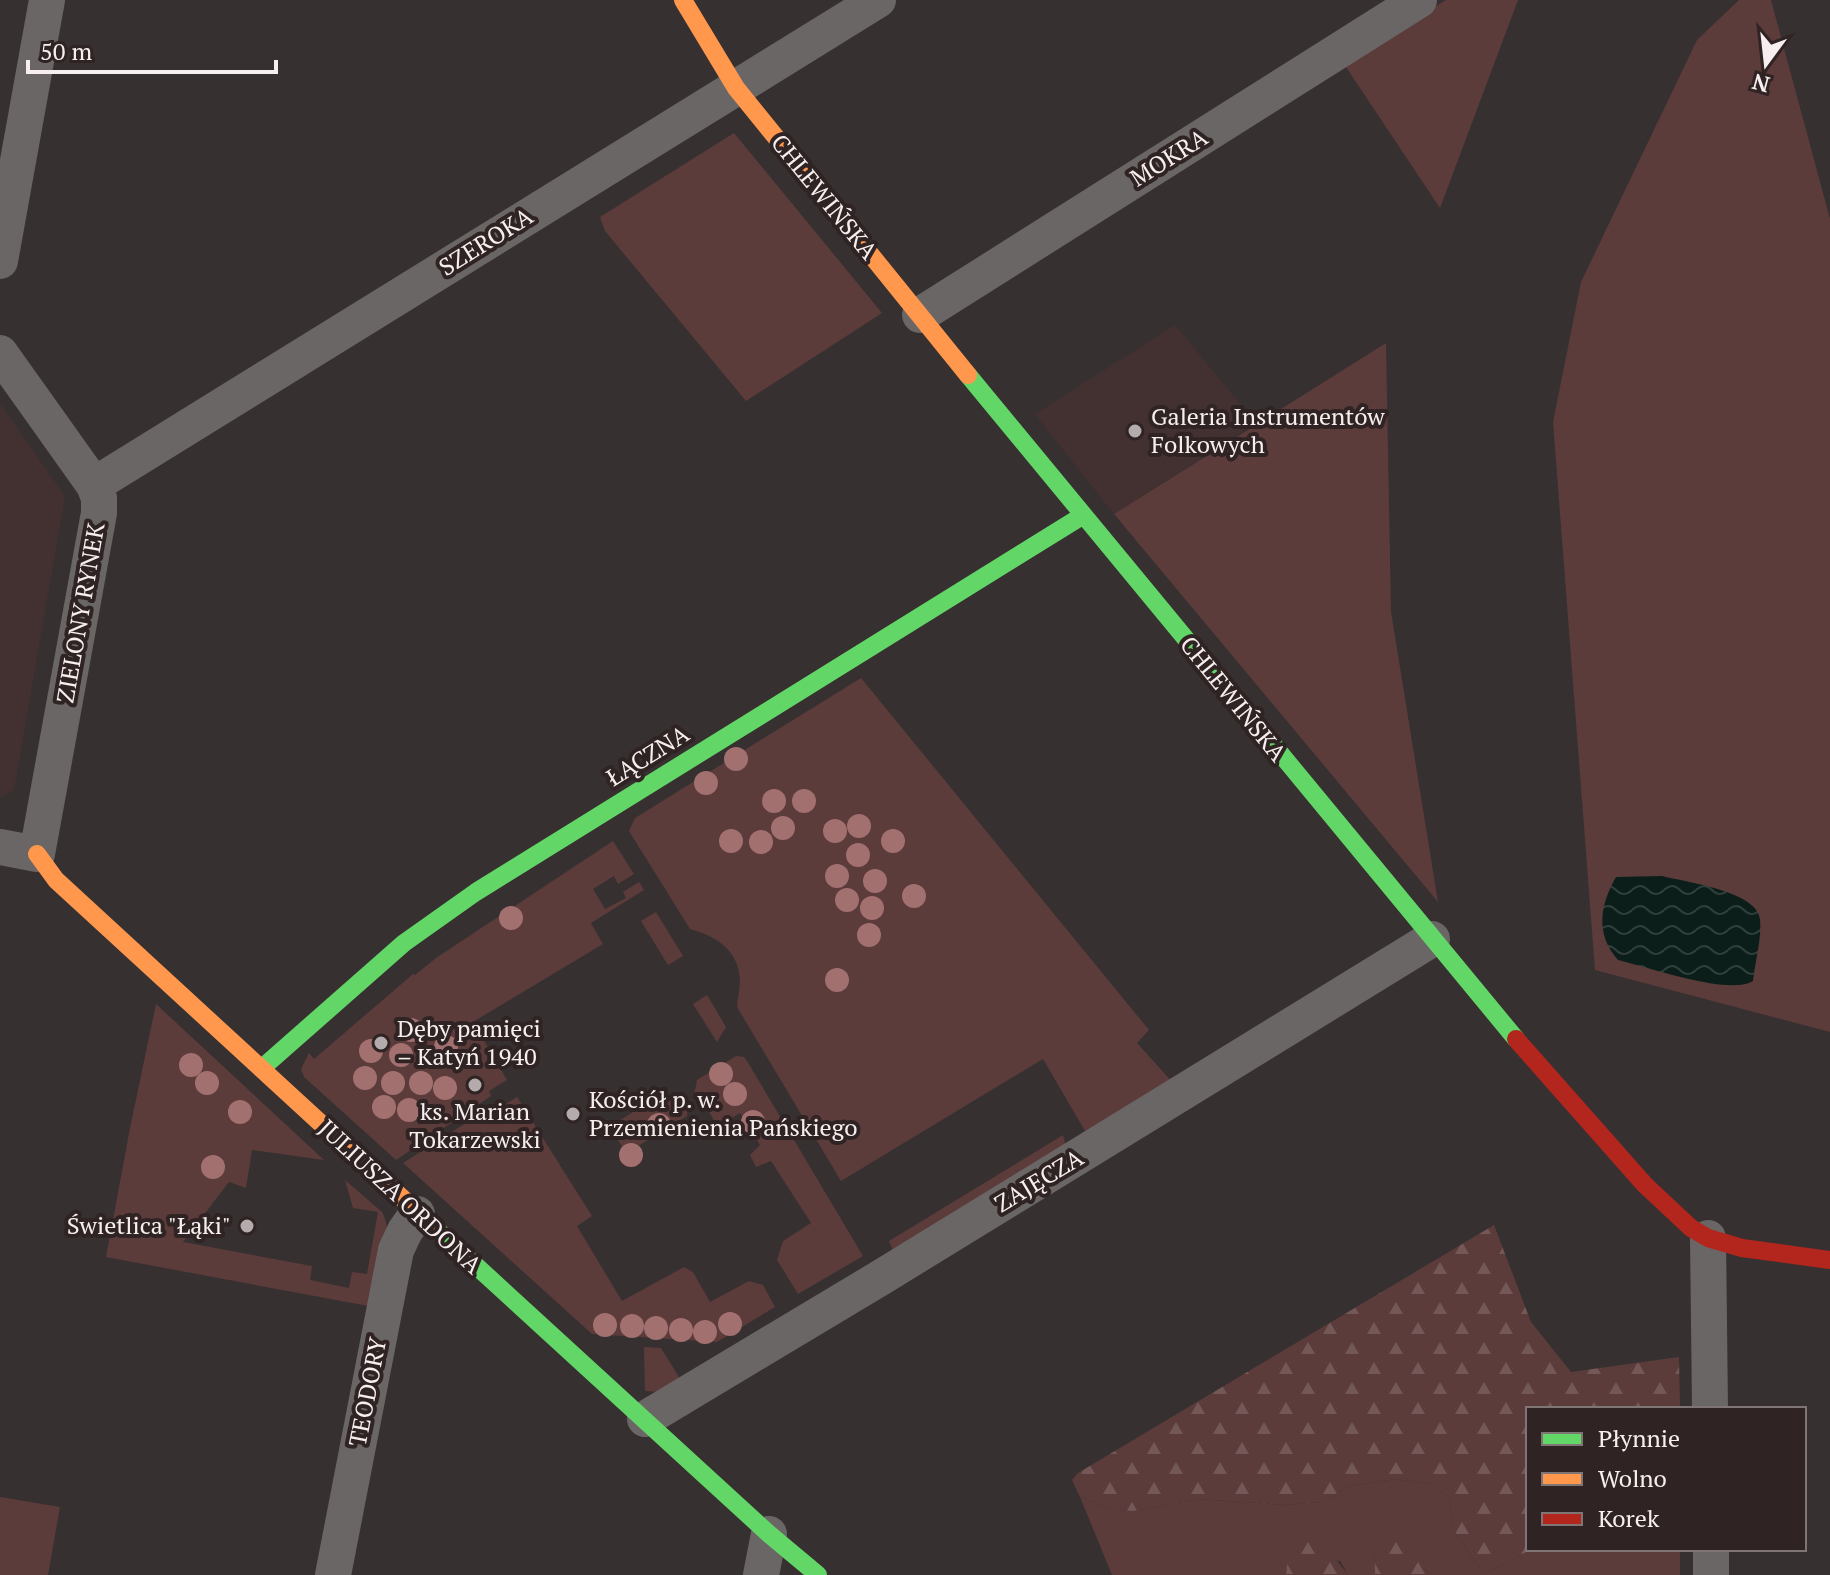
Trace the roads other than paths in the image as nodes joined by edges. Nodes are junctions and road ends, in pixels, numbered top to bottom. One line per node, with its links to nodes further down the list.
1 (47, 0): 6 (street)
2 (683, 0): 5 (street, CHLEWIŃSKA)
3 (878, 0): 5 (street, SZEROKA)
4 (1419, 0): 7 (street, MOKRA)
5 (736, 88): 7 (street, CHLEWIŃSKA); 9 (street, SZEROKA)
6 (0, 261)
7 (920, 315): 10 (street, CHLEWIŃSKA)
8 (0, 353): 9 (street)
9 (94, 485): 12 (street, ZIELONY RYNEK)
10 (1082, 516): 13 (street, CHLEWIŃSKA); 14 (street, ŁĄCZNA)
11 (0, 847): 12 (street)
12 (37, 854): 14 (street, JULIUSZA ORDONA)
13 (1432, 939): 16 (street, CHLEWIŃSKA); 19 (street, ZAJĘCZA)
14 (262, 1068): 15 (street, JULIUSZA ORDONA)
15 (417, 1214): 19 (street, JULIUSZA ORDONA); 22 (street, TEODORY)
16 (1708, 1238): 17 (street); 18 (street)
17 (1830, 1260)
18 (1710, 1407)
19 (645, 1419): 20 (street, JULIUSZA ORDONA)
20 (769, 1534): 23 (street); 24 (street, JULIUSZA ORDONA)
21 (1711, 1551): 25 (street)
22 (333, 1575)
23 (761, 1575)
24 (818, 1575)
25 (1711, 1575)

